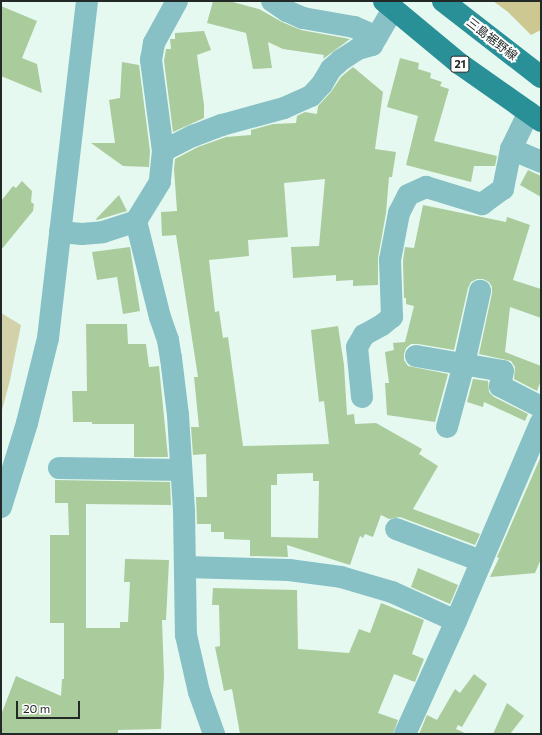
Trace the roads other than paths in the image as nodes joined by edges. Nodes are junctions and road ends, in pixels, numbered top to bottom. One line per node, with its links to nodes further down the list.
1 (87, 1): 13 (street)
2 (177, 1): 10 (street)
3 (272, 1): 6 (street)
4 (443, 1): 7 (main road, 三島裾野線)
5 (389, 5): 6 (street); 8 (main road, 21)
6 (377, 38): 10 (street)
7 (541, 77)
8 (535, 116): 9 (street)
9 (511, 148): 11 (street); 17 (street)
10 (163, 151): 12 (street)
11 (541, 162)
12 (136, 222): 13 (street); 22 (street)
13 (60, 232): 23 (street)
14 (480, 291): 16 (street)
15 (416, 356): 16 (street)
16 (464, 364): 18 (street); 20 (street)
17 (362, 397)
18 (541, 407)
19 (541, 422): 25 (street)
20 (447, 427)
21 (59, 468): 22 (street)
22 (181, 470): 26 (street)
23 (1, 507)
24 (396, 529): 25 (street)
25 (481, 561): 27 (street)
26 (185, 567): 27 (street); 28 (street)
27 (456, 621): 29 (street)
28 (214, 734)
29 (405, 734)

